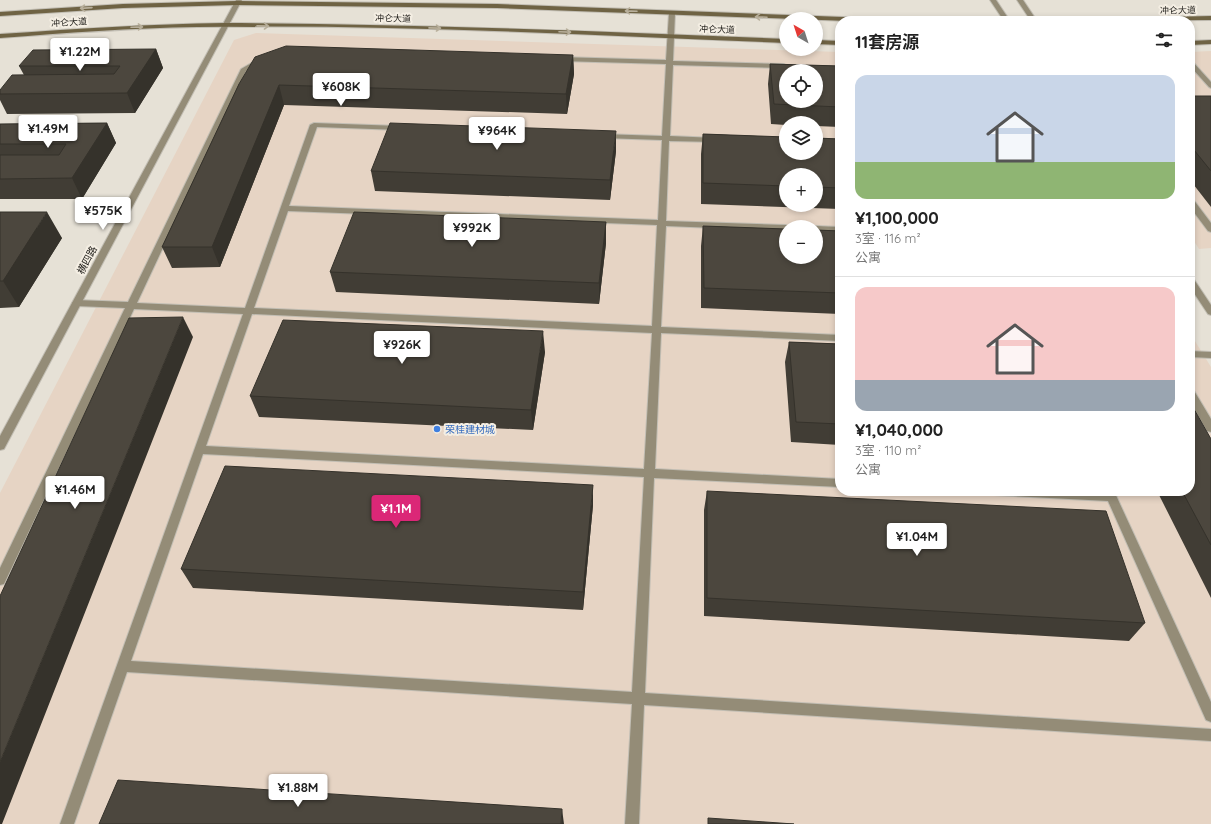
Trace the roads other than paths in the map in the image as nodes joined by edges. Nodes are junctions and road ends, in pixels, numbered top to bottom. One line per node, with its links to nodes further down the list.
1 (993, 0): 6 (street)
2 (1020, 0): 7 (street)
3 (238, 1): 4 (main road, 冲仑大道, one-way to 3); 5 (main road, 冲仑大道, one-way to 5); 11 (street, 横四路)
4 (672, 13): 10 (main road, 冲仑大道, one-way to 4); 13 (street)
5 (0, 14)
6 (1004, 16)
7 (1031, 16)
8 (1195, 18): 9 (main road, 冲仑大道)
9 (1211, 18)
10 (835, 19)
11 (224, 25): 12 (main road, 冲仑大道, one-way to 11); 13 (main road, 冲仑大道, one-way to 13); 37 (street, 横四路)
12 (0, 36)
13 (672, 36): 14 (main road, 冲仑大道); 21 (street)
14 (779, 41)
15 (823, 42): 17 (main road)
16 (1211, 42): 18 (main road)
17 (835, 43)
18 (1195, 43)
19 (270, 56): 38 (street)
20 (552, 58): 21 (street)
21 (670, 62): 22 (street); 27 (street)
22 (779, 66)
23 (1195, 68): 24 (street)
24 (1211, 86)
25 (408, 128): 29 (street)
26 (596, 135): 27 (street)
27 (666, 138): 28 (street); 31 (street)
28 (722, 140)
29 (284, 208): 31 (street); 39 (street)
30 (1195, 208): 34 (street)
31 (662, 223): 32 (street); 41 (street)
32 (779, 228)
33 (823, 229): 35 (street)
34 (1211, 229)
35 (835, 230)
36 (1195, 288): 40 (street)
37 (76, 303): 38 (street); 47 (street, 横四路)
38 (131, 305): 39 (street); 52 (street)
39 (248, 311): 41 (street); 48 (street)
40 (1211, 312)
41 (656, 329): 42 (street); 49 (street)
42 (835, 338)
43 (1195, 354): 44 (street)
44 (1211, 355)
45 (1195, 401): 46 (street)
46 (1211, 428)
47 (0, 446)
48 (199, 450): 49 (street); 53 (street)
49 (649, 473): 50 (street); 54 (street)
50 (835, 483)
51 (1111, 496): 55 (street)
52 (0, 580)
53 (123, 666): 54 (street); 57 (street)
54 (638, 699): 56 (street); 58 (street)
55 (1211, 716)
56 (1211, 735)
57 (67, 824)
58 (632, 824)

